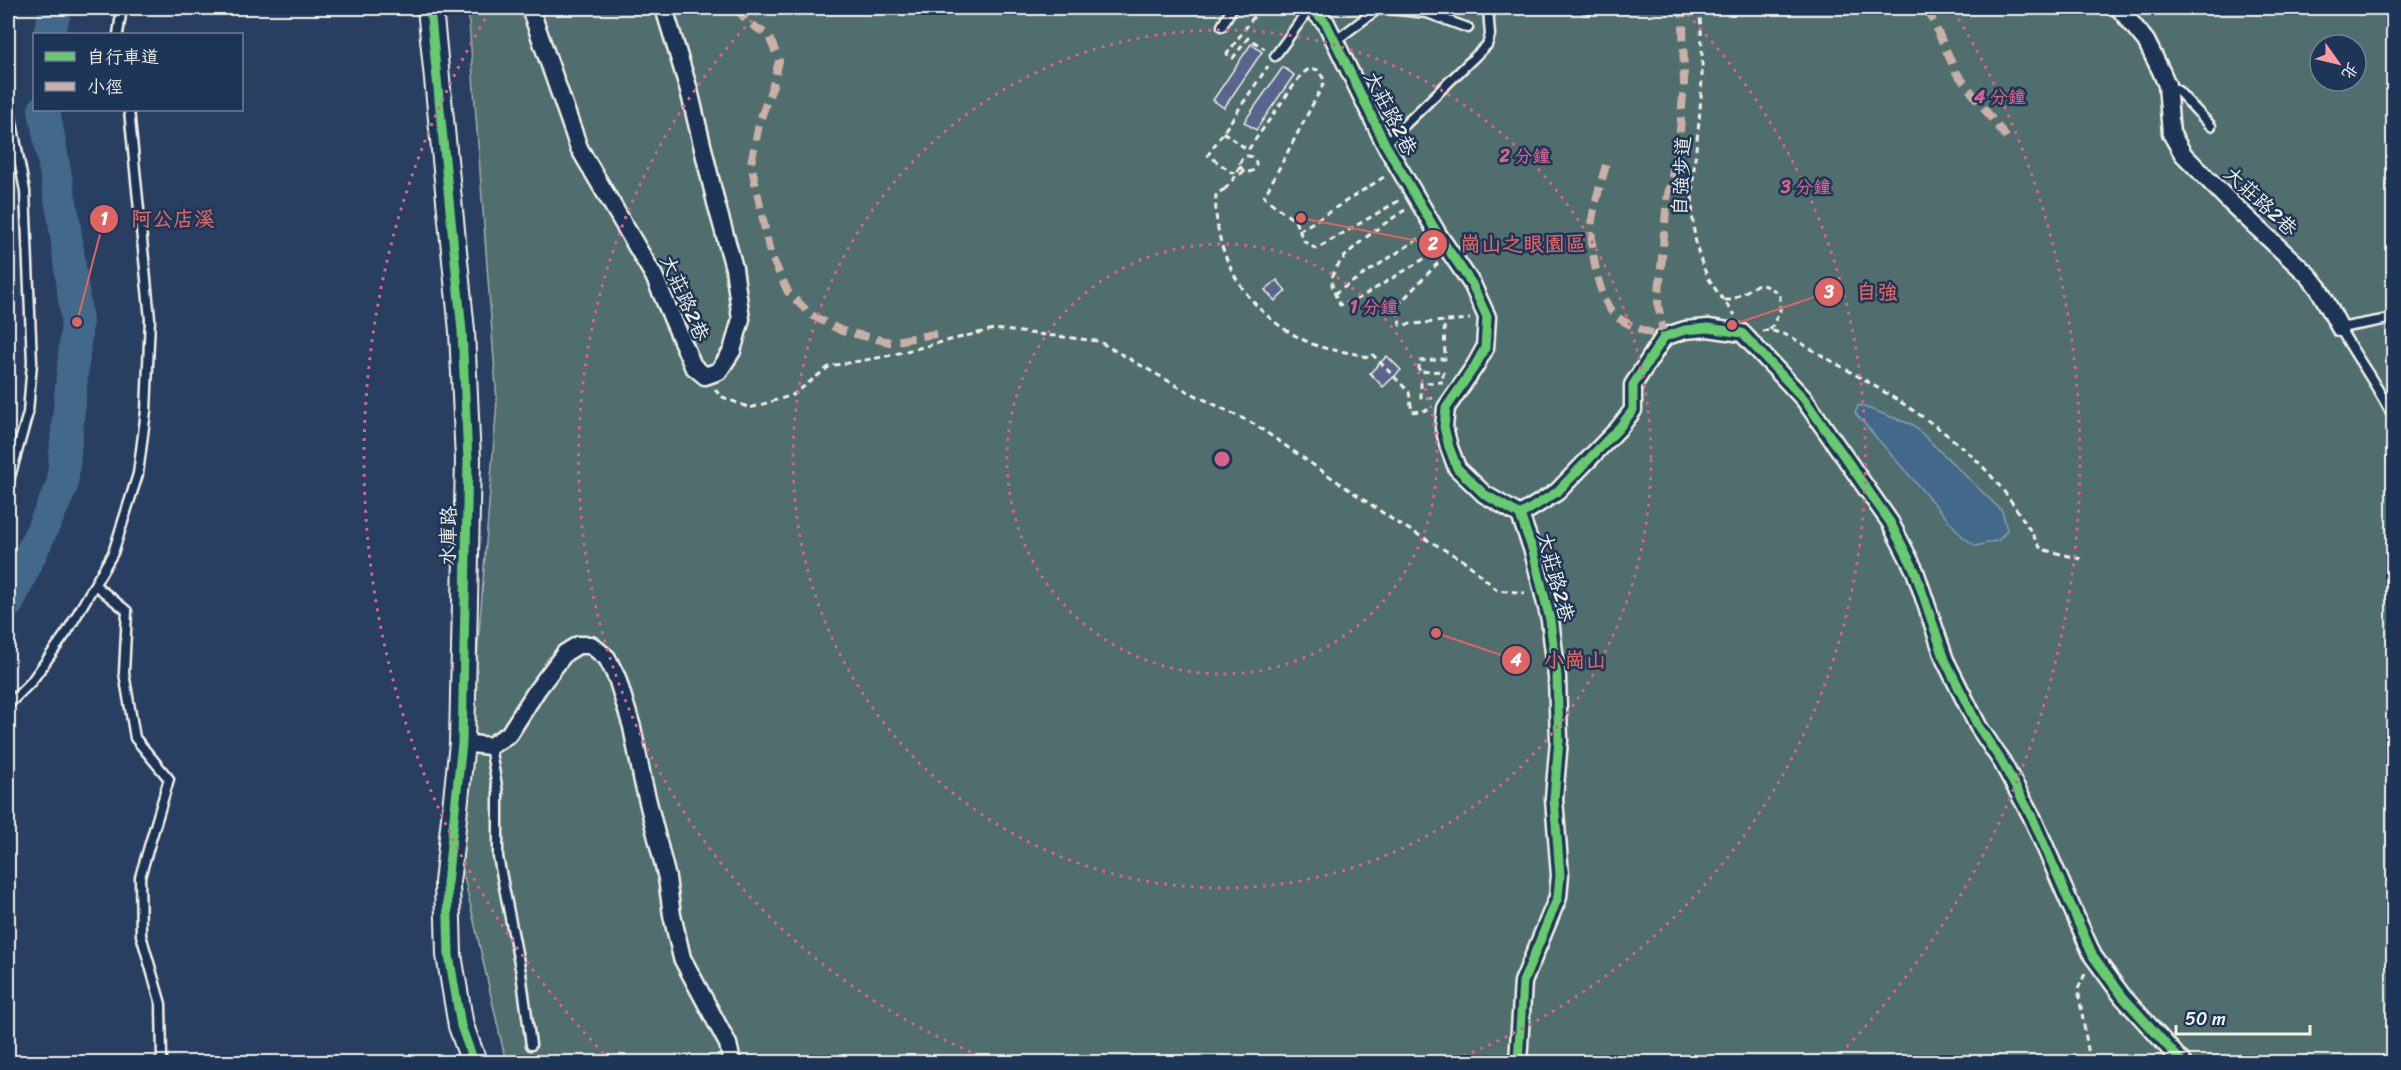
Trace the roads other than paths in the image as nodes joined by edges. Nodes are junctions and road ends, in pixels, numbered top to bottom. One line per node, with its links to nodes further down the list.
1 (122, 8): 13 (lane)
2 (430, 8): 28 (street, 水庫路)
3 (530, 8): 4 (street, 大莊路2巷)
4 (664, 8)
5 (1232, 8): 11 (lane)
6 (1311, 8): 14 (street, 大莊路2巷); 15 (lane)
7 (1379, 8): 10 (lane); 14 (lane)
8 (1488, 8): 20 (lane)
9 (2119, 8): 16 (street, 大莊路2巷)
10 (1428, 10): 12 (lane)
11 (1222, 26)
12 (1468, 28)
13 (118, 33)
14 (1335, 41): 20 (street, 大莊路2巷)
15 (1275, 56)
16 (2167, 85): 19 (lane); 22 (street, 大莊路2巷)
17 (8, 102): 24 (lane)
18 (129, 111): 26 (lane)
19 (2211, 126)
20 (1385, 144): 25 (street, 大莊路2巷)
21 (2394, 318): 22 (lane)
22 (2340, 328): 23 (lane, 大莊路2巷)
23 (2394, 419)
24 (8, 484)
25 (1520, 515): 34 (street, 大莊路2巷); 35 (street)
26 (95, 585): 27 (lane); 31 (lane)
27 (8, 705)
28 (462, 743): 29 (street); 32 (street, 水庫路)
29 (490, 746): 30 (lane); 33 (street)
30 (531, 1045)
31 (159, 1062)
32 (474, 1062)
33 (732, 1062)
34 (1518, 1062)
35 (2182, 1062)

